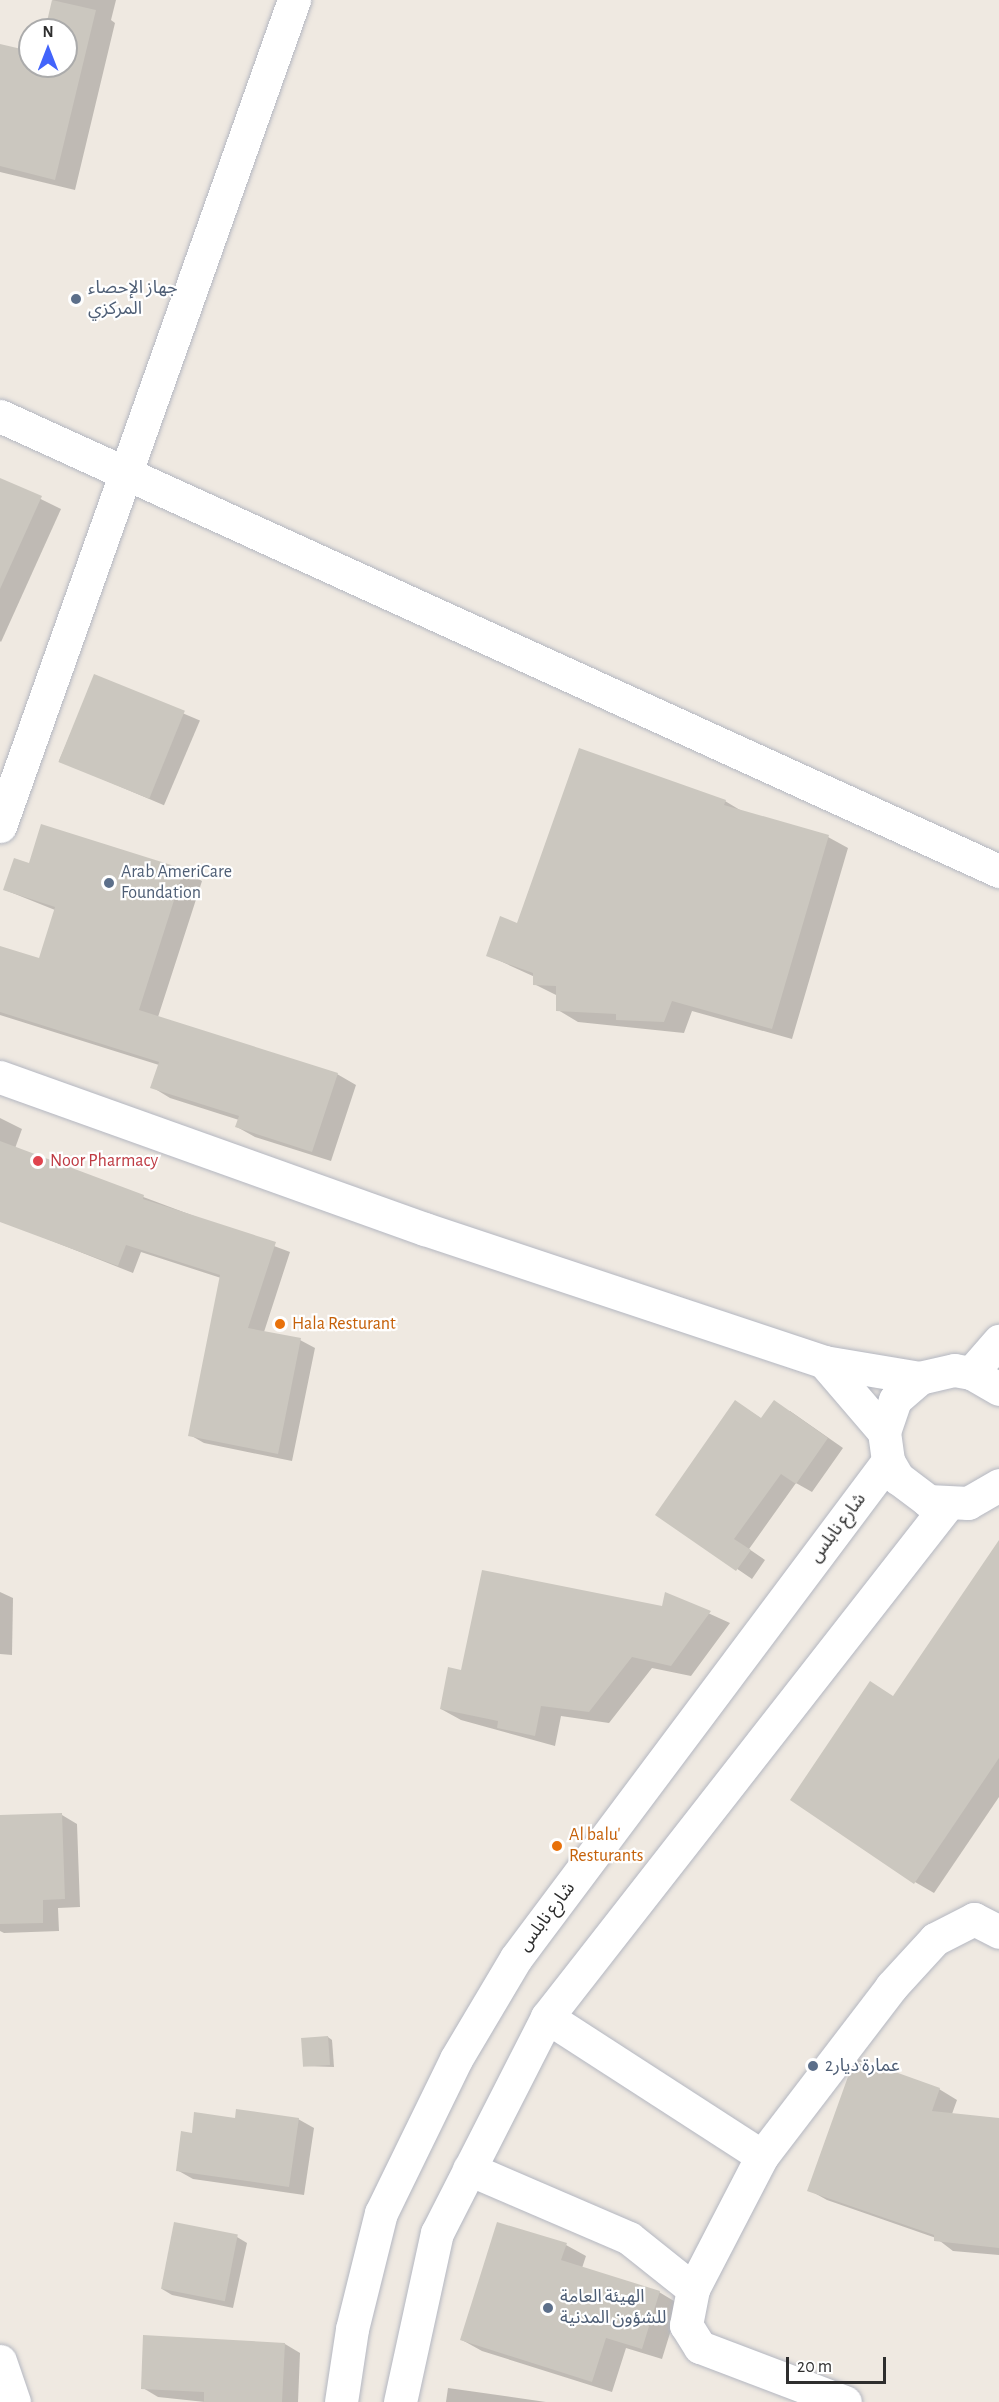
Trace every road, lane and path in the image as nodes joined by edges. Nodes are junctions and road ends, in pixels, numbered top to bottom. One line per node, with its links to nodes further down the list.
1 (294, 0): 3 (street)
2 (0, 416): 3 (street)
3 (125, 474): 4 (street); 5 (street)
4 (0, 826)
5 (999, 871)
6 (0, 1077): 8 (street)
7 (999, 1341): 9 (street)
8 (824, 1362): 10 (street); 12 (street)
9 (971, 1373): 10 (street); 11 (street)
10 (920, 1378): 12 (street, شارع نابلس)
11 (999, 1389)
12 (886, 1447): 14 (street); 22 (street, شارع نابلس)
13 (999, 1485): 14 (street)
14 (947, 1505): 16 (street)
15 (999, 1932): 17 (street)
16 (547, 2017): 17 (street); 18 (street)
17 (762, 2156): 19 (street)
18 (469, 2169): 19 (street); 23 (street)
19 (693, 2289): 24 (street)
20 (0, 2361): 21 (street)
21 (14, 2402)
22 (341, 2402)
23 (400, 2402)
24 (844, 2402)

